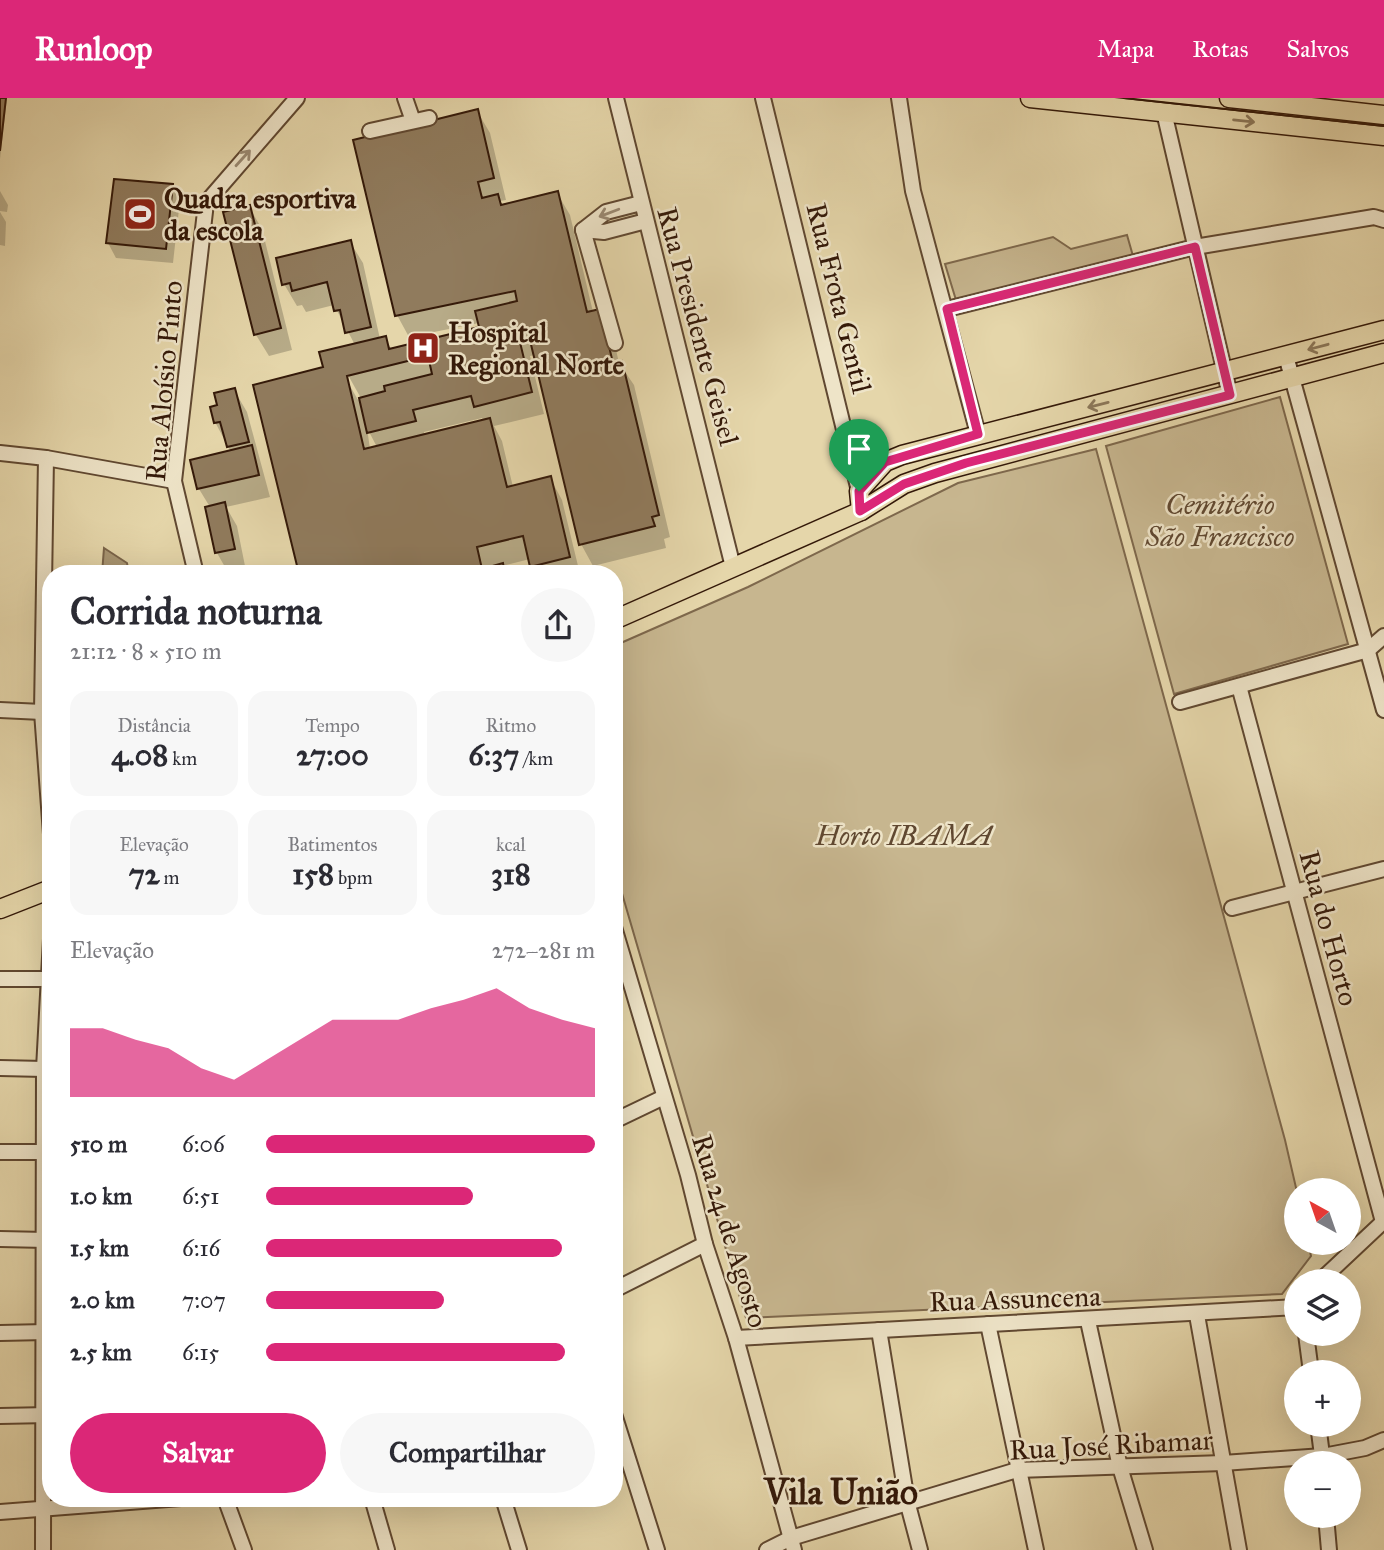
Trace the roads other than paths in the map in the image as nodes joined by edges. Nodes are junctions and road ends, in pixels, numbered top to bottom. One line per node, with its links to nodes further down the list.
1 (297, 98): 31 (street, Rua Aloísio Pinto, one-way to 1)
2 (405, 98): 12 (street)
3 (617, 98): 15 (street, Rua Presidente Geisel)
4 (763, 98): 32 (street, Rua Frota Gentil)
5 (899, 98): 20 (street)
6 (1030, 98): 9 (main road)
7 (1229, 98): 8 (main road)
8 (1345, 104): 10 (main road)
9 (1164, 112): 14 (main road, one-way to 14); 19 (street)
10 (1384, 115)
11 (429, 118): 12 (street)
12 (413, 121): 13 (street)
13 (370, 131)
14 (1384, 136)
15 (641, 203): 17 (street, Rua Presidente Geisel); 18 (street, one-way to 18)
16 (1384, 220): 19 (street)
17 (646, 221): 18 (street); 36 (street, Rua Presidente Geisel)
18 (583, 230): 22 (street)
19 (1195, 247): 20 (street); 25 (street)
20 (947, 309): 28 (street)
21 (1384, 330): 24 (main road, one-way to 24)
22 (615, 343)
23 (1384, 353): 26 (main road)
24 (1286, 356): 25 (main road); 26 (street)
25 (1226, 373): 27 (street); 28 (main road, one-way to 28)
26 (1292, 379): 27 (main road); 39 (street)
27 (1230, 395): 33 (main road)
28 (978, 434): 32 (main road)
29 (0, 453): 30 (street)
30 (46, 457): 31 (street); 34 (street)
31 (174, 481): 35 (street, Rua Aloísio Pinto)
32 (859, 491): 33 (main road, Rua Frota Gentil)
33 (860, 511): 36 (main road)
34 (44, 565)
35 (194, 565)
36 (733, 567): 37 (main road)
37 (623, 616)
38 (1384, 636): 39 (street)
39 (1368, 650): 40 (street); 43 (street)
40 (1239, 686): 41 (street); 47 (street, Rua do Horto)
41 (1180, 702)
42 (0, 710): 44 (street)
43 (1384, 710)
44 (42, 712)
45 (1384, 869): 47 (street)
46 (42, 893): 49 (main road)
47 (1294, 893): 48 (street); 59 (street, Rua do Horto)
48 (1232, 908)
49 (0, 909)
50 (623, 970): 55 (street, Rua 24 de Agosto)
51 (0, 979): 52 (street)
52 (42, 979)
53 (0, 1068): 54 (street)
54 (42, 1069)
55 (664, 1097): 56 (street); 62 (street, Rua 24 de Agosto)
56 (623, 1117)
57 (0, 1152): 58 (street)
58 (42, 1152)
59 (1384, 1222): 63 (street)
60 (0, 1239): 61 (street)
61 (42, 1240)
62 (705, 1244): 64 (street); 72 (street, Rua 24 de Agosto)
63 (1333, 1269)
64 (623, 1285)
65 (1284, 1308): 66 (street, Rua Assuncena)
66 (1196, 1315): 67 (street, Rua Assuncena); 79 (street)
67 (1088, 1321): 68 (street, Rua Assuncena); 80 (street)
68 (988, 1324): 69 (street, Rua Assuncena); 81 (street)
69 (879, 1329): 72 (street, Rua Assuncena); 82 (street)
70 (42, 1332): 71 (street)
71 (0, 1333)
72 (736, 1338): 90 (street, Rua 24 de Agosto)
73 (42, 1415): 74 (street)
74 (0, 1416)
75 (1384, 1440): 77 (street, Rua José Ribamar)
76 (623, 1442): 95 (street)
77 (1354, 1451)
78 (1284, 1461): 79 (street, Rua José Ribamar)
79 (1223, 1463): 80 (street, Rua José Ribamar); 100 (street)
80 (1120, 1467): 81 (street, Rua José Ribamar); 99 (street)
81 (1017, 1470): 82 (street, Rua José Ribamar); 98 (street)
82 (907, 1501): 90 (street, Rua José Ribamar); 97 (street)
83 (69, 1507): 87 (street)
84 (228, 1507): 93 (street)
85 (374, 1507): 91 (street)
86 (506, 1507): 94 (street)
87 (44, 1509): 88 (street); 92 (street)
88 (0, 1512)
89 (1327, 1528): 101 (street)
90 (792, 1544): 96 (street, Rua José Ribamar)
91 (383, 1549)
92 (43, 1550)
93 (244, 1550)
94 (519, 1550)
95 (657, 1550)
96 (767, 1550)
97 (920, 1550)
98 (1036, 1550)
99 (1145, 1550)
100 (1239, 1550)
101 (1329, 1550)

